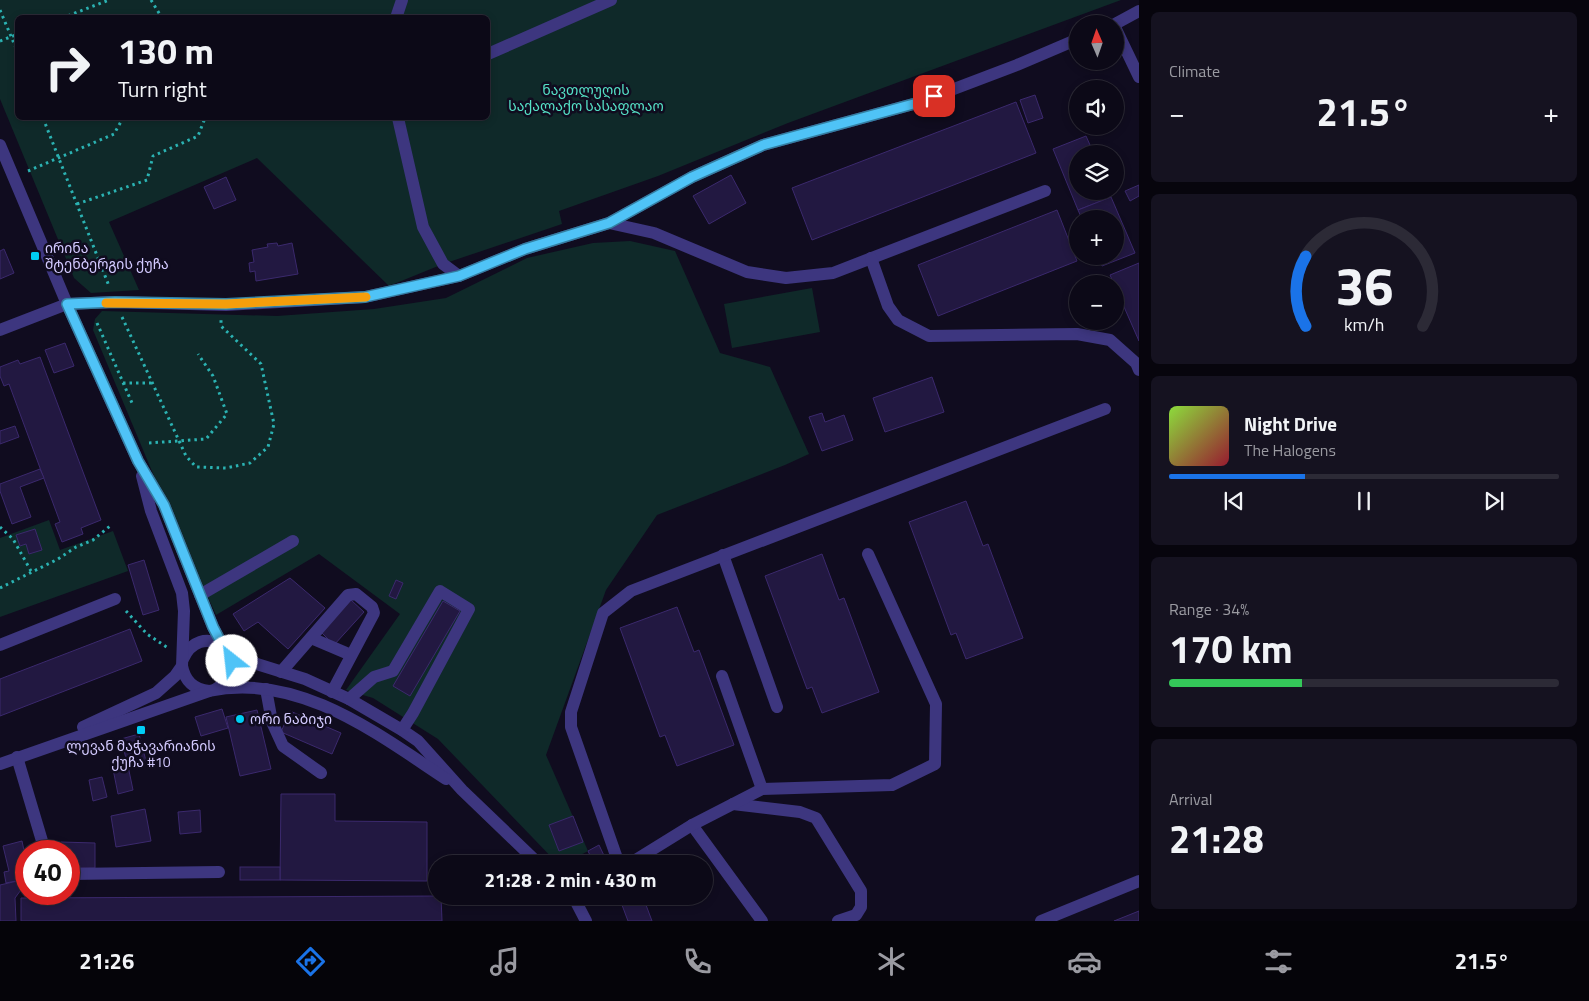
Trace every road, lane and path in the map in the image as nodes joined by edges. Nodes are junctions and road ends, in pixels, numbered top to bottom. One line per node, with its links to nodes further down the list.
1 (109, 0): 7 (path)
2 (151, 0): 8 (path)
3 (402, 0): 9 (street)
4 (611, 0): 17 (street)
5 (0, 10): 12 (path)
6 (1139, 10): 10 (street)
7 (70, 15)
8 (160, 15)
9 (397, 15)
10 (1124, 20)
11 (15, 35): 12 (path)
12 (11, 37): 13 (path); 16 (path)
13 (0, 41)
14 (1069, 43): 28 (street)
15 (1124, 45): 18 (street)
16 (15, 46)
17 (490, 53)
18 (1139, 77)
19 (44, 120): 24 (path)
20 (122, 120): 24 (path)
21 (204, 120): 27 (path)
22 (398, 120): 30 (street)
23 (0, 145): 25 (street)
24 (59, 158): 25 (path); 27 (path)
25 (13, 177): 32 (street)
26 (1045, 191): 29 (street)
27 (77, 204): 31 (path)
28 (609, 223): 29 (street); 30 (street)
29 (871, 258): 36 (street)
30 (459, 276): 33 (street)
31 (115, 302): 32 (street); 33 (street); 38 (path)
32 (67, 304): 34 (street); 42 (street)
33 (226, 304): 40 (path)
34 (0, 330)
35 (198, 354): 40 (path)
36 (1139, 370)
37 (123, 383): 38 (path)
38 (152, 383): 40 (path)
39 (1105, 409): 47 (street)
40 (178, 441): 41 (path)
41 (149, 443)
42 (138, 461): 50 (street); 56 (street)
43 (110, 526): 48 (path)
44 (0, 527): 48 (path)
45 (293, 541): 50 (street)
46 (868, 554): 70 (street)
47 (723, 555): 63 (street); 75 (street)
48 (32, 572): 49 (path)
49 (0, 588)
50 (200, 595): 54 (street)
51 (115, 599): 53 (street); 56 (path)
52 (311, 638): 55 (street); 55 (street); 57 (street)
53 (0, 645)
54 (226, 650): 56 (street); 57 (street); 60 (street)
55 (351, 655): 61 (street)
56 (180, 659): 60 (street); 65 (street)
57 (282, 672): 61 (street)
58 (722, 676): 70 (street)
59 (266, 689): 60 (street); 68 (street); 69 (street)
60 (213, 690): 65 (street)
61 (332, 692): 62 (street)
62 (349, 699): 64 (street); 64 (street)
63 (777, 707)
64 (402, 730): 69 (street)
65 (31, 752): 66 (street)
66 (17, 757): 67 (street); 73 (street)
67 (0, 764)
68 (321, 773)
69 (462, 790): 74 (street)
70 (762, 790): 71 (street)
71 (733, 804): 72 (street); 83 (street)
72 (692, 826): 76 (street); 82 (street)
73 (42, 840)
74 (530, 855)
75 (616, 855)
76 (644, 855)
77 (220, 872): 78 (street)
78 (80, 874)
79 (1139, 881): 84 (street)
80 (578, 905): 81 (street)
81 (586, 921)
82 (762, 921)
83 (838, 921)
84 (1041, 921)

